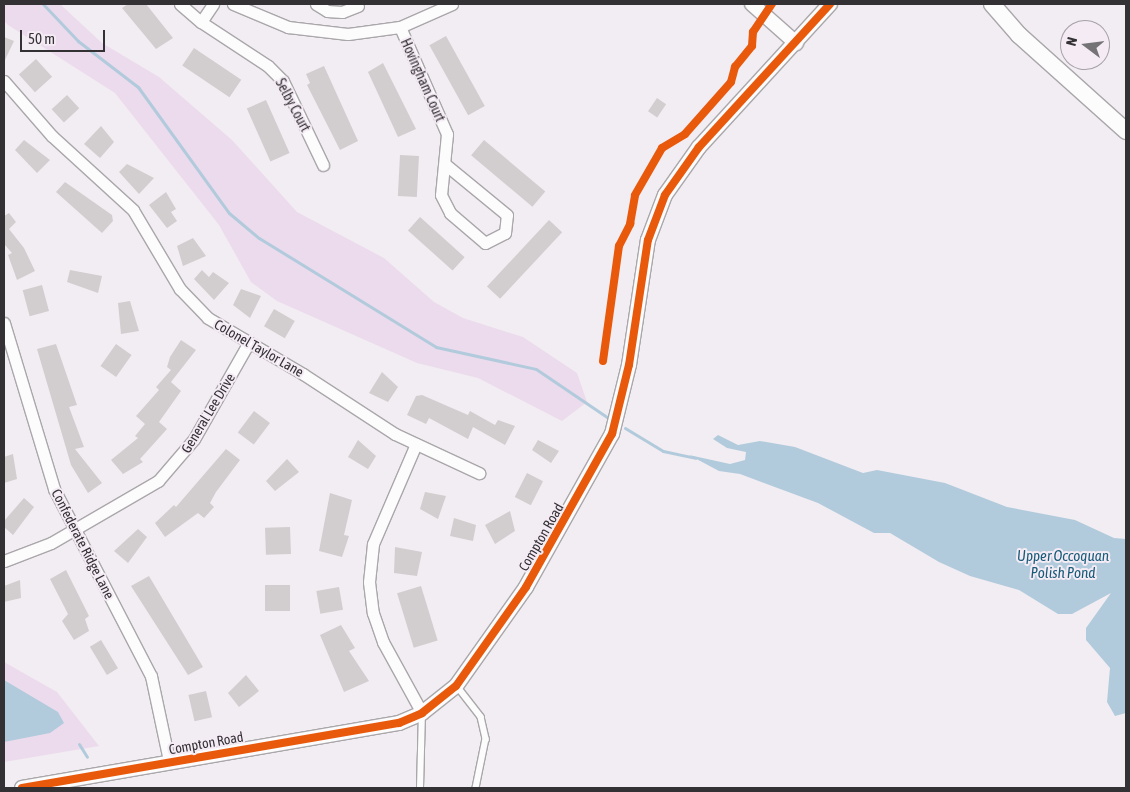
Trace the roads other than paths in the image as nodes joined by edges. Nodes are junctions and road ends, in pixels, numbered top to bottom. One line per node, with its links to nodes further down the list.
1 (180, 4): 10 (street, Selby Court)
2 (213, 4): 10 (street)
3 (233, 4): 11 (street)
4 (316, 4): 9 (street)
5 (452, 4): 11 (street)
6 (752, 4): 12 (street)
7 (830, 4): 12 (street, Compton Road)
8 (992, 4): 14 (main road)
9 (358, 6)
10 (201, 22): 16 (street, Selby Court)
11 (400, 26): 15 (street, Hovingham Court)
12 (796, 43): 24 (street, Compton Road)
13 (4, 82): 18 (street, Colonel Taylor Lane)
14 (1126, 131)
15 (446, 164): 15 (street, Hovingham Court)
16 (323, 165)
17 (4, 323): 19 (street, Confederate Ridge Lane)
18 (248, 344): 20 (street, Colonel Taylor Lane); 22 (street, General Lee Drive)
19 (7, 348): 22 (street, Confederate Ridge Lane)
20 (416, 444): 21 (street, Colonel Taylor Lane); 25 (street)
21 (479, 473)
22 (75, 530): 23 (street, General Lee Drive); 26 (street, Confederate Ridge Lane)
23 (4, 561)
24 (456, 686): 25 (street, Compton Road); 29 (lane)
25 (422, 714): 26 (street, Compton Road); 28 (lane)
26 (169, 761): 27 (street, Compton Road)
27 (22, 788)
28 (420, 788)
29 (476, 788)

